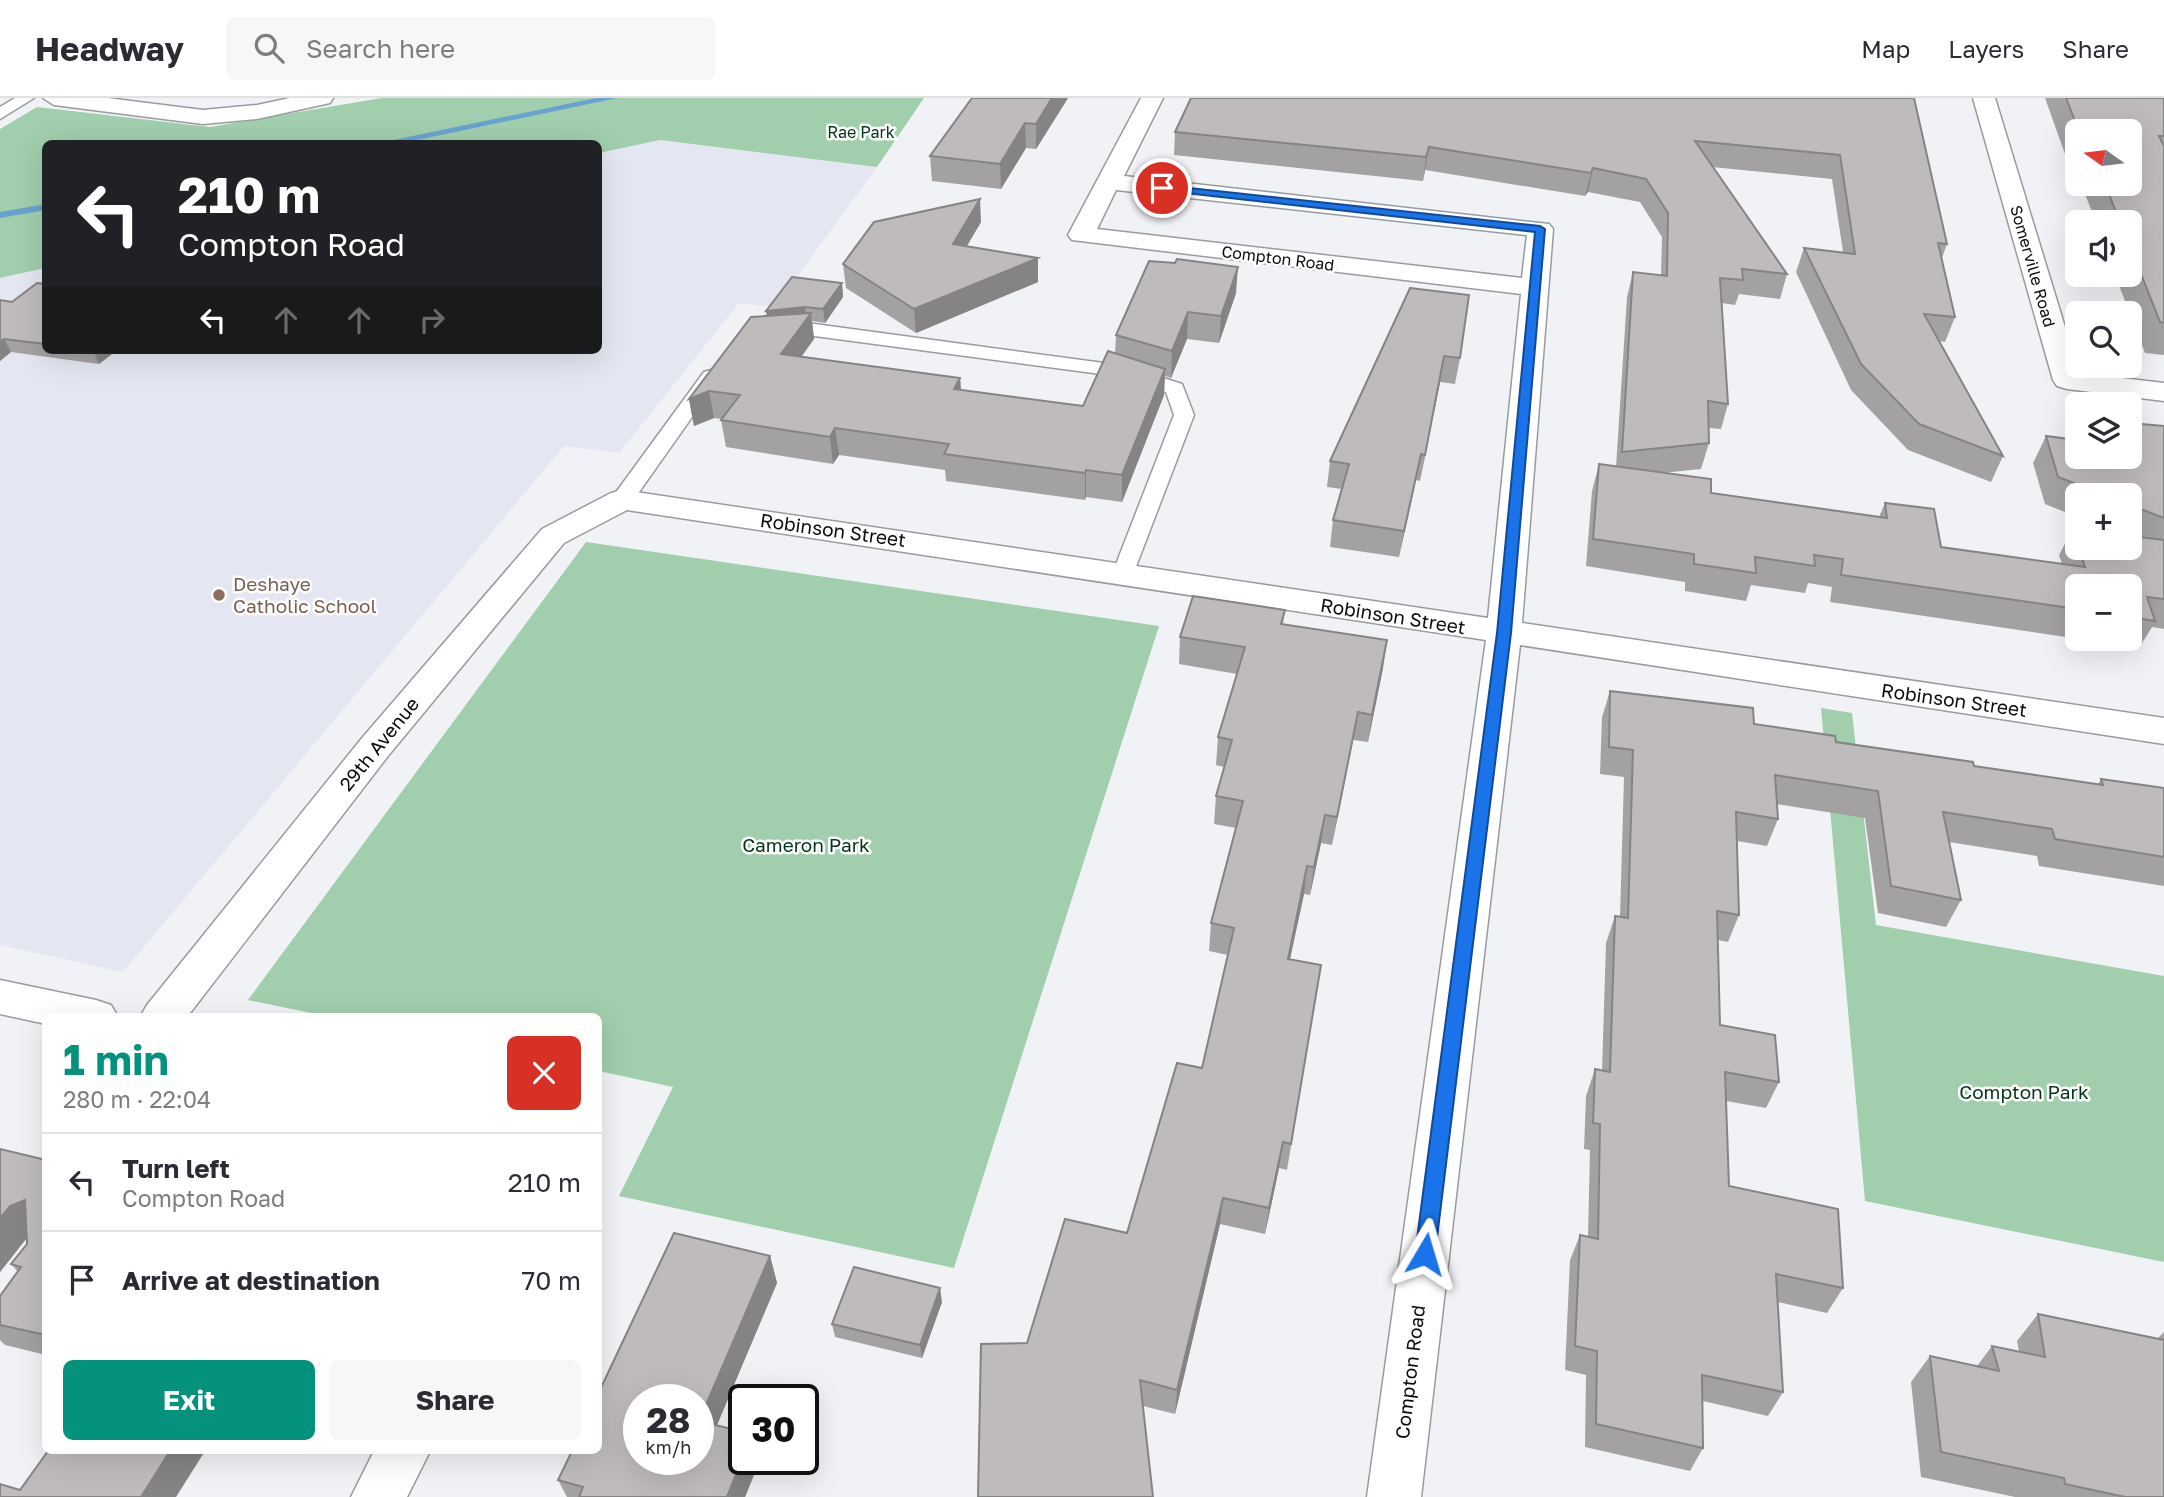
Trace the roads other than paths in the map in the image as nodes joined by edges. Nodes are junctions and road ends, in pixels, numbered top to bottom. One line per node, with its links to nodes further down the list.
1 (26, 98): 6 (lane)
2 (54, 98): 3 (street)
3 (322, 98)
4 (1152, 98): 7 (street, Compton Road)
5 (1984, 98): 11 (street, Somerville Road)
6 (0, 114)
7 (1108, 182): 8 (street, Compton Road); 8 (street, Compton Road)
8 (1535, 288): 14 (street, Compton Road)
9 (753, 335): 13 (lane)
10 (724, 358): 12 (lane)
11 (2164, 392)
12 (622, 500): 13 (street, Robinson Street); 18 (street, 29th Avenue)
13 (1124, 572): 14 (street, Robinson Street)
14 (1504, 633): 15 (street, Robinson Street); 21 (street, Compton Road)
15 (2164, 732)
16 (0, 997): 17 (street)
17 (77, 1013)
18 (165, 1013)
19 (401, 1454): 20 (street)
20 (378, 1497)
21 (1394, 1497)

